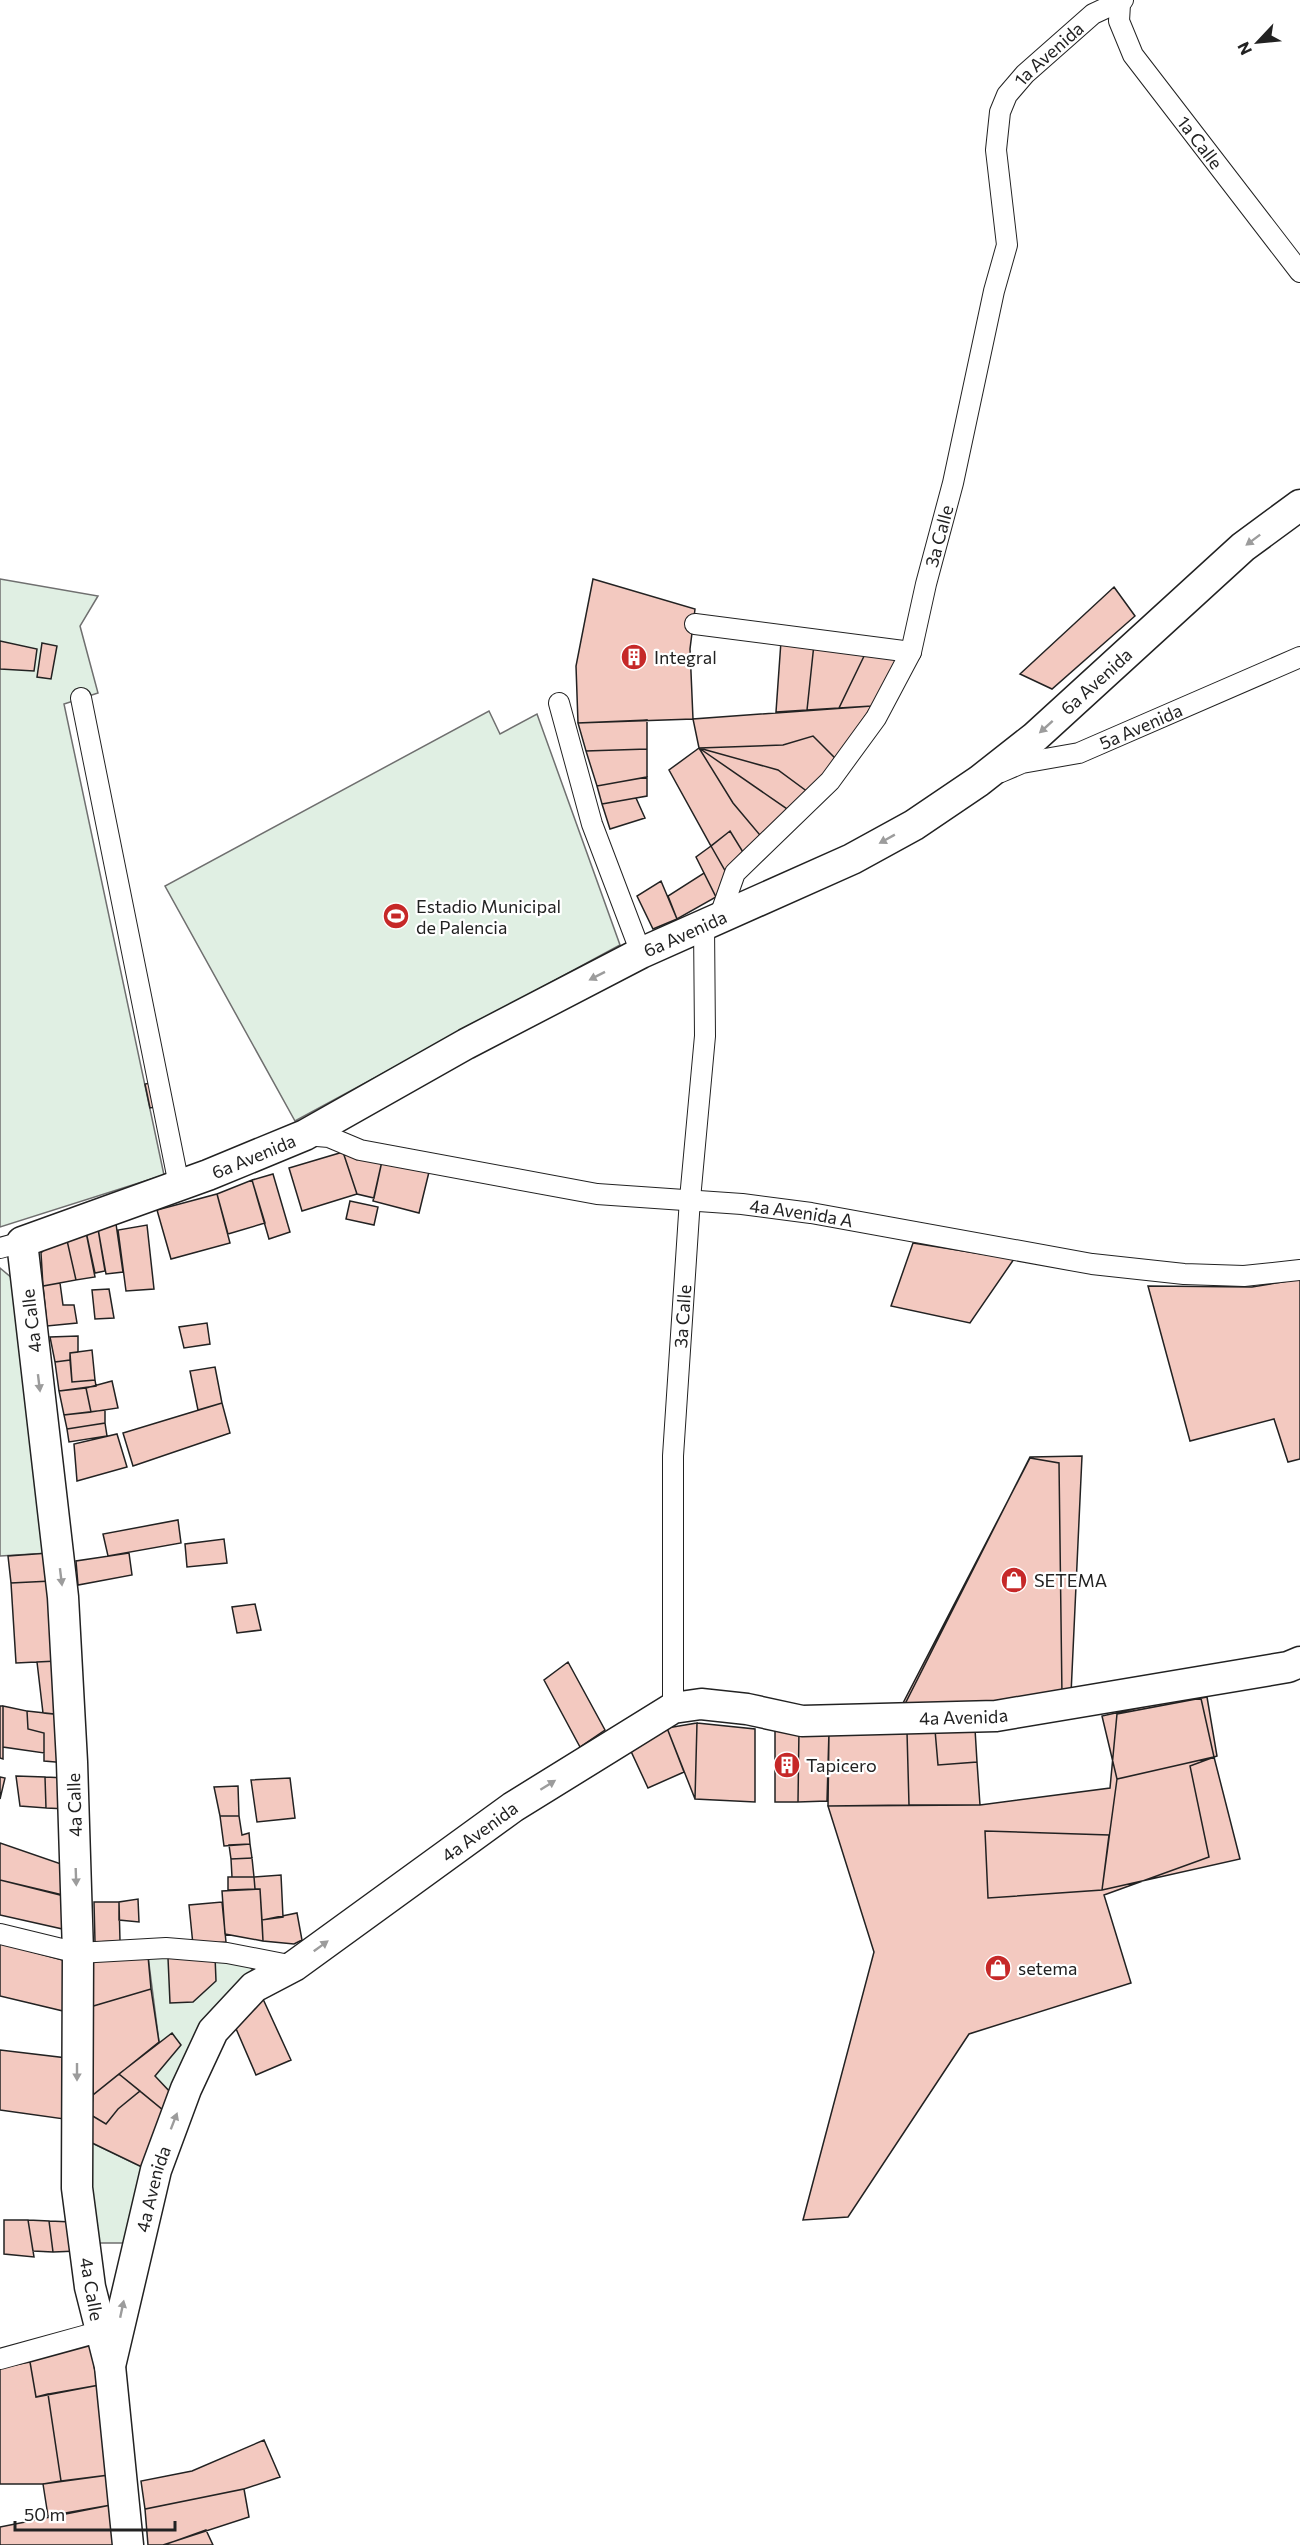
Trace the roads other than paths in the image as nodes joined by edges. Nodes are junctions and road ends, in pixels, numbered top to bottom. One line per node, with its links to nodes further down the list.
1 (1112, 3): 2 (street, 1a Avenida); 3 (street, 1a Calle)
2 (1007, 95): 6 (street, 3a Calle)
3 (1300, 272)
4 (1300, 505): 10 (main road, 6a Avenida, one-way to 10)
5 (695, 624): 6 (street)
6 (911, 652): 11 (street, 3a Calle)
7 (1300, 657): 10 (street, 5a Avenida)
8 (81, 698): 14 (street)
9 (559, 703): 12 (street)
10 (979, 781): 11 (main road, 6a Avenida, one-way to 11)
11 (712, 921): 12 (main road, 6a Avenida); 15 (street, 3a Calle)
12 (640, 953): 13 (main road, 6a Avenida, one-way to 13)
13 (305, 1135): 14 (main road, 6a Avenida); 15 (street, 4a Avenida A)
14 (179, 1185): 16 (main road, 6a Avenida)
15 (690, 1199): 17 (street, 4a Avenida A); 19 (street, 3a Calle)
16 (11, 1245): 21 (main road, 4a Calle, one-way to 21)
17 (1300, 1270)
18 (1300, 1662): 19 (main road, 4a Avenida)
19 (673, 1708): 22 (main road, 4a Avenida, one-way to 19)
20 (0, 1935): 21 (street)
21 (78, 1953): 22 (street); 23 (main road, 4a Calle, one-way to 23)
22 (294, 1965): 25 (main road, 4a Avenida, one-way to 22)
23 (100, 2335): 24 (street); 25 (main road, 4a Calle)
24 (0, 2359)
25 (110, 2366): 26 (main road, 4a Avenida)
26 (128, 2545)

